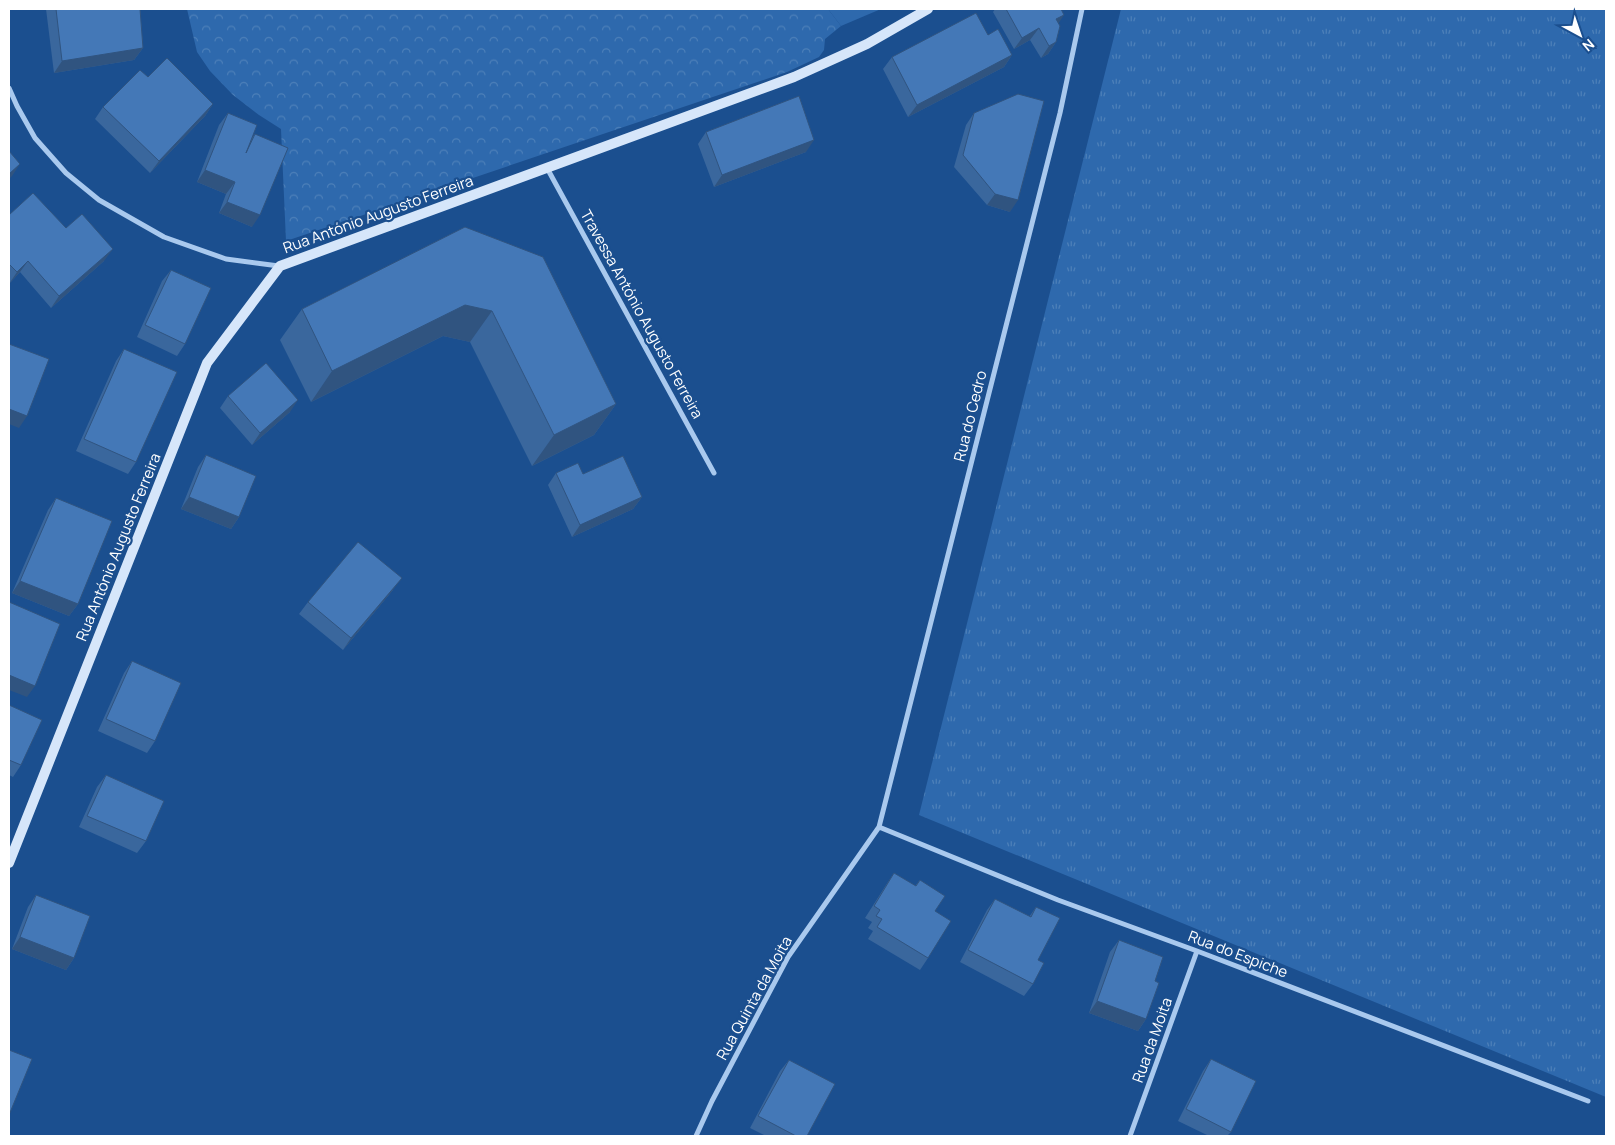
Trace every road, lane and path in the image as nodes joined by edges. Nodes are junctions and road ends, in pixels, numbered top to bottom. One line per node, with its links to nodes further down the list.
1 (928, 9): 4 (street, Rua António Augusto Ferreira)
2 (1082, 9): 7 (street, Rua do Cedro)
3 (9, 88): 5 (street)
4 (547, 168): 5 (street, Rua António Augusto Ferreira); 6 (street, Travessa António Augusto Ferreira)
5 (280, 266): 8 (street, Rua António Augusto Ferreira)
6 (714, 473)
7 (879, 828): 9 (street, Rua do Espiche); 11 (street, Rua Quinta da Moita)
8 (9, 861)
9 (1196, 951): 10 (street, Rua do Espiche); 12 (street, Rua da Moita)
10 (1588, 1101)
11 (696, 1136)
12 (1130, 1136)

